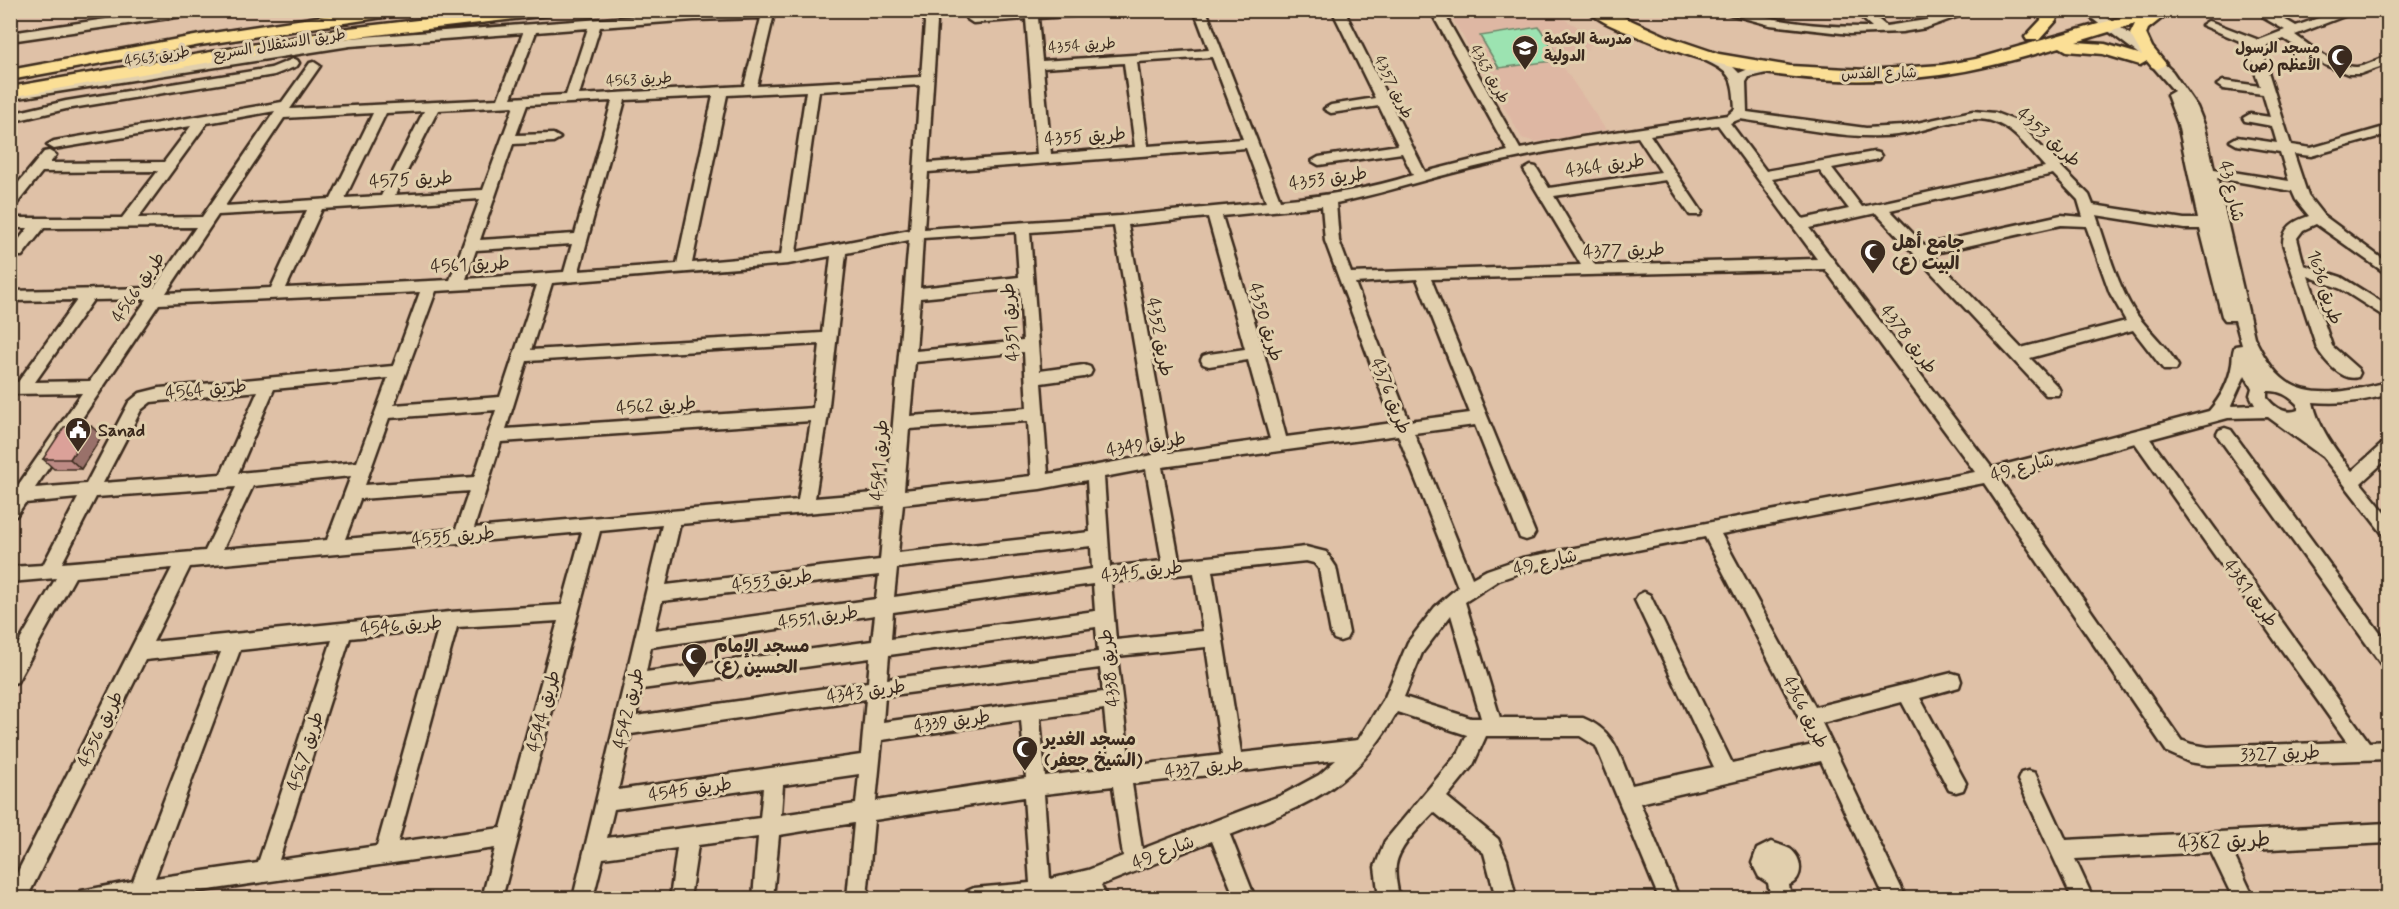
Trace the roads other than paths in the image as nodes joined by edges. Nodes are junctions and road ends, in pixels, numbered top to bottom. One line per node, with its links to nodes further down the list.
1 (197, 10): 35 (street)
2 (397, 10): 50 (main road, طريق الاستقلال السريع)
3 (549, 10): 64 (main road, طريق الاستقلال السريع)
4 (938, 10): 24 (street)
5 (1098, 10): 22 (street)
6 (1200, 10): 40 (street)
7 (1338, 10): 62 (street, طريق 4357)
8 (1436, 10): 83 (street, طريق 4363)
9 (1595, 10): 39 (main road, شارع القدس)
10 (1624, 10): 37 (main road, شارع القدس)
11 (1721, 10): 31 (street)
12 (1787, 10): 31 (street)
13 (1859, 10): 33 (street)
14 (1933, 10): 26 (street)
15 (1970, 10): 26 (street)
16 (2051, 10): 37 (main road)
17 (2072, 10): 28 (street)
18 (2124, 10): 28 (main road, شارع القدس)
19 (2310, 10): 27 (street)
20 (2354, 10): 27 (street)
21 (2164, 11): 28 (main road, شارع القدس); 46 (main road)
22 (1032, 15): 25 (street); 48 (street, طريق 4354)
23 (2268, 15): 34 (street)
24 (930, 17): 51 (street, طريق 4541)
25 (973, 19)
26 (1944, 19): 33 (street)
27 (2326, 20): 34 (street)
28 (2097, 21): 37 (main road, شارع القدس); 43 (street, شارع 43); 46 (street, شارع 43)
29 (595, 24): 32 (street, طريق 4563); 56 (street, طريق 4563); 60 (street)
30 (2208, 25): 38 (street)
31 (1806, 27): 33 (street)
32 (531, 29): 36 (street, طريق 4563); 63 (street)
33 (1882, 29)
34 (2289, 32): 38 (street); 44 (street)
35 (10, 38)
36 (350, 42): 41 (street, طريق 4563); 45 (street)
37 (2035, 42): 43 (main road); 49 (main road, شارع القدس)
38 (2261, 45): 58 (street)
39 (1685, 49): 49 (main road, شارع القدس); 52 (street)
40 (1216, 53): 42 (street, طريق 4354); 79 (street)
41 (270, 54): 47 (street); 64 (street, طريق 4563)
42 (1130, 58): 48 (street, طريق 4354); 82 (street, طريق 4354)
43 (2140, 60): 117 (street, شارع 43)
44 (2388, 60)
45 (318, 63): 47 (street); 54 (street, طريق 4566)
46 (2158, 64): 93 (street, شارع 43)
47 (296, 65): 54 (street); 64 (street)
48 (1036, 65): 85 (street, طريق 4354)
49 (1772, 68): 52 (street)
50 (10, 75)
51 (928, 81): 55 (street, طريق 4563); 90 (street, طريق 4541)
52 (1740, 82): 69 (street)
53 (2223, 85): 58 (street)
54 (299, 86): 68 (street, طريق 4566)
55 (813, 87): 56 (street, طريق 4563); 126 (street)
56 (750, 90): 57 (street, طريق 4563)
57 (721, 91): 59 (street, طريق 4563); 128 (street)
58 (2268, 91): 73 (street)
59 (620, 96): 60 (street, طريق 4563); 121 (street)
60 (571, 99): 61 (street, طريق 4563)
61 (522, 101): 63 (street, طريق 4563); 77 (street)
62 (1383, 101): 67 (street); 80 (street, طريق 4357)
63 (503, 102): 65 (street, طريق 4563)
64 (11, 103)
65 (433, 106): 66 (street, طريق 4563); 101 (street)
66 (382, 108): 68 (street, طريق 4563); 103 (street, طريق 4575)
67 (1331, 109)
68 (283, 110): 71 (street, طريق 4563); 111 (street, طريق 4566)
69 (1739, 115): 72 (street, طريق 4353); 91 (street, طريق 4353)
70 (2250, 118): 73 (street)
71 (203, 119): 88 (street); 89 (street, طريق 4563)
72 (1722, 122): 75 (street, طريق 4353); 95 (street, طريق 4378)
73 (2278, 123): 81 (street)
74 (2388, 130): 81 (street)
75 (1641, 132): 83 (street, طريق 4353); 94 (street, طريق 4364)
76 (553, 138): 77 (street)
77 (508, 141): 99 (street)
78 (2237, 141): 81 (street)
79 (1251, 143): 82 (street, طريق 4355); 105 (street)
80 (1406, 148): 86 (street); 96 (street, طريق 4357)
81 (2286, 148): 97 (street)
82 (1142, 150): 85 (street, طريق 4355)
83 (1516, 154): 96 (street, طريق 4353)
84 (1874, 156): 87 (street)
85 (1044, 157): 90 (street, طريق 4355)
86 (1319, 161)
87 (1822, 165): 95 (street); 107 (street)
88 (168, 166): 89 (street); 116 (street)
89 (39, 168): 102 (street)
90 (921, 168): 120 (street, طريق 4541)
91 (2057, 169): 106 (street); 110 (street, طريق 4353)
92 (1531, 170): 98 (street, طريق 4364)
93 (2208, 172): 97 (street); 160 (street, شارع 43)
94 (1670, 175): 98 (street, طريق 4364); 109 (street, طريق 4364)
95 (1762, 176): 118 (street, طريق 4378)
96 (1421, 178): 100 (street, طريق 4353)
97 (2298, 187): 112 (street)
98 (1545, 193): 131 (street, طريق 4364)
99 (489, 194): 101 (street, طريق 4575); 122 (street)
100 (1330, 200): 105 (street, طريق 4353); 134 (street, طريق 4376)
101 (385, 201): 103 (street, طريق 4575)
102 (10, 203)
103 (336, 203): 104 (street, طريق 4575)
104 (317, 204): 111 (street, طريق 4575); 139 (street)
105 (1275, 206): 108 (street, طريق 4353)
106 (1879, 207): 107 (street); 124 (street)
107 (1858, 211): 118 (street)
108 (1214, 212): 113 (street, طريق 4353); 149 (street, طريق 4350)
109 (1695, 212)
110 (2090, 215): 117 (street); 124 (street); 145 (street, طريق 4353)
111 (210, 217): 116 (street, طريق 4575); 143 (street, طريق 4566)
112 (2318, 218): 129 (street, طريق 1636); 130 (street)
113 (1120, 221): 119 (street, طريق 4353); 184 (street, طريق 4352)
114 (10, 223): 115 (street, طريق 4575)
115 (40, 223): 116 (street, طريق 4575); 125 (street)
116 (126, 223)
117 (2206, 224): 148 (street, شارع 43)
118 (1799, 225): 127 (street, طريق 4378)
119 (1023, 227): 120 (street, طريق 4353); 136 (street, طريق 4351)
120 (916, 234): 123 (street, طريق 4561); 141 (street, طريق 4541)
121 (580, 239): 122 (street); 133 (street)
122 (470, 245): 137 (street)
123 (839, 250): 126 (street, طريق 4561); 146 (street)
124 (1921, 251): 150 (street)
125 (17, 252)
126 (788, 259): 128 (street, طريق 4561)
127 (1827, 264): 131 (street, طريق 4377); 187 (street, طريق 4378)
128 (683, 269): 133 (street, طريق 4561)
129 (2299, 269): 144 (street); 157 (street, طريق 1636)
130 (2388, 270)
131 (1592, 271): 132 (street, طريق 4377)
132 (1422, 274): 134 (street, طريق 4377); 175 (street)
133 (570, 278): 135 (street, طريق 4561)
134 (1346, 278): 177 (street, طريق 4376)
135 (546, 279): 137 (street, طريق 4561); 151 (street)
136 (1026, 282): 141 (street); 147 (street, طريق 4351)
137 (456, 285): 138 (street, طريق 4561)
138 (430, 286): 139 (street, طريق 4561); 155 (street)
139 (276, 293): 143 (street, طريق 4561)
140 (89, 294): 142 (street, طريق 4561); 143 (street, طريق 4561); 162 (street)
141 (911, 294): 152 (street, طريق 4541)
142 (10, 296)
143 (156, 296): 161 (street, طريق 4566)
144 (2388, 314)
145 (2136, 324): 150 (street); 154 (street, طريق 4353)
146 (828, 338): 151 (street); 172 (street)
147 (1032, 346): 152 (street); 158 (street, طريق 4351)
148 (2241, 352): 165 (street, شارع 43); 174 (street)
149 (1256, 353): 153 (street); 181 (street, طريق 4350)
150 (2018, 355): 164 (street)
151 (522, 356): 168 (street)
152 (908, 357): 176 (street, طريق 4541)
153 (1209, 360)
154 (2170, 366)
155 (399, 371): 159 (street, طريق 4564); 169 (street)
156 (1084, 371): 158 (street)
157 (2352, 373)
158 (1033, 378): 173 (street, طريق 4351)
159 (269, 383): 188 (street, طريق 4564); 193 (street, طريق 4564)
160 (2281, 386): 165 (street); 166 (street)
161 (95, 387): 162 (street); 195 (street, طريق 4566)
162 (17, 388)
163 (2388, 388): 167 (street)
164 (2052, 391)
165 (2259, 391): 171 (street, شارع 43); 174 (street, شارع 49)
166 (2298, 395): 167 (street); 170 (street)
167 (2338, 399): 170 (street, شارع 49)
168 (506, 403): 169 (street); 179 (street)
169 (383, 412): 185 (street)
170 (2306, 412): 171 (street, شارع 49); 183 (street)
171 (2274, 413): 174 (street, شارع 49); 183 (street)
172 (820, 414): 179 (street, طريق 4562); 197 (street)
173 (1035, 414): 176 (street); 191 (street, طريق 4351)
174 (2221, 414): 180 (street, شارع 49)
175 (1480, 417): 177 (street, طريق 4349); 203 (street)
176 (901, 423): 196 (street, طريق 4541)
177 (1402, 427): 181 (street, طريق 4349); 217 (street, طريق 4376)
178 (2225, 434): 231 (street)
179 (495, 436): 192 (street)
180 (2139, 436): 187 (street, شارع 49); 247 (street, طريق 4381)
181 (1280, 444): 184 (street, طريق 4349)
182 (2388, 449): 190 (street)
183 (2332, 458): 190 (street)
184 (1158, 460): 186 (street, طريق 4349); 211 (street, طريق 4352)
185 (363, 468): 189 (street); 194 (street)
186 (1095, 472): 191 (street, طريق 4349); 205 (street, طريق 4338)
187 (1988, 476): 202 (street, شارع 49); 247 (street, طريق 3327)
188 (227, 480): 189 (street); 193 (street)
189 (248, 480): 207 (street)
190 (2352, 481): 201 (street)
191 (1040, 482): 196 (street, طريق 4349)
192 (480, 483): 194 (street); 204 (street)
193 (90, 491): 195 (street); 213 (street, طريق 4564)
194 (353, 493): 206 (street)
195 (21, 496): 198 (street, طريق 4566)
196 (896, 498): 197 (street, طريق 4555); 209 (street, طريق 4541)
197 (805, 506): 199 (street, طريق 4555)
198 (10, 512)
199 (673, 517): 200 (street, طريق 4555); 216 (street, طريق 4542)
200 (593, 524): 204 (street, طريق 4555); 220 (street, طريق 4544)
201 (2388, 528)
202 (1709, 530): 217 (street, شارع 49); 240 (street, طريق 4366)
203 (1526, 534)
204 (463, 535): 206 (street, طريق 4555)
205 (1100, 538): 209 (street, طريق 4553); 215 (street, طريق 4338)
206 (333, 548): 207 (street, طريق 4555)
207 (211, 557): 208 (street, طريق 4555)
208 (185, 560): 212 (street, طريق 4555); 229 (street, طريق 4556)
209 (890, 564): 216 (street, طريق 4553); 219 (street, طريق 4541)
210 (1202, 565): 211 (street, طريق 4345); 224 (street, طريق 4345); 225 (street)
211 (1172, 568): 215 (street, طريق 4345)
212 (70, 570): 213 (street, طريق 4555); 232 (street)
213 (48, 572): 214 (street, طريق 4555)
214 (10, 575)
215 (1102, 575): 219 (street, طريق 4345); 221 (street, طريق 4338)
216 (655, 594): 226 (street, طريق 4542)
217 (1462, 594): 238 (street, شارع 49); 242 (street, طريق 4376)
218 (1644, 600): 250 (street)
219 (885, 608): 226 (street, طريق 4551); 228 (street, طريق 4541)
220 (569, 612): 222 (street, طريق 4546); 263 (street, طريق 4544)
221 (1104, 618): 228 (street); 230 (street, طريق 4338)
222 (450, 620): 223 (street, طريق 4546); 268 (street)
223 (344, 630): 227 (street, طريق 4546); 270 (street, طريق 4567)
224 (1340, 633)
225 (1213, 638): 230 (street, طريق 4343); 249 (street)
226 (644, 640): 234 (street, طريق 4542)
227 (233, 643): 229 (street, طريق 4546); 273 (street)
228 (882, 650): 234 (street); 235 (street, طريق 4541)
229 (139, 652): 276 (street, طريق 4556)
230 (1108, 654): 235 (street, طريق 4343); 237 (street, طريق 4338)
231 (2388, 658)
232 (10, 675)
233 (1952, 681): 236 (street)
234 (634, 682): 241 (street, طريق 4542)
235 (878, 689): 241 (street, طريق 4343); 243 (street, طريق 4541)
236 (1907, 693): 240 (street); 254 (street)
237 (1113, 699): 239 (street, طريق 4339); 251 (street, طريق 4338)
238 (1392, 702): 242 (street); 244 (street, شارع 49)
239 (1030, 710): 243 (street, طريق 4339); 255 (street)
240 (1810, 717): 246 (street, طريق 4366)
241 (624, 726): 258 (street, طريق 4542)
242 (1485, 728): 256 (street); 257 (street)
243 (873, 732): 248 (street, طريق 4541)
244 (1363, 748): 249 (street, طريق 4337); 261 (street, شارع 49)
245 (2388, 750): 247 (street, طريق 3327)
246 (1826, 751): 250 (street); 289 (street, طريق 4366)
247 (2364, 751)
248 (871, 763): 252 (street, طريق 4545); 259 (street, طريق 4541)
249 (1233, 763): 251 (street, طريق 4337)
250 (1727, 773): 256 (street)
251 (1121, 776): 255 (street, طريق 4337); 269 (street, طريق 4338)
252 (774, 777): 258 (street, طريق 4545); 260 (street)
253 (2028, 780): 267 (street)
254 (1956, 783)
255 (1036, 786): 259 (street, طريق 4337); 274 (street)
256 (1627, 796): 287 (street)
257 (1434, 799): 285 (street); 286 (street)
258 (606, 801): 266 (street, طريق 4542)
259 (866, 811): 260 (street, طريق 4337); 282 (street, طريق 4541)
260 (772, 826): 264 (street, طريق 4337); 281 (street)
261 (1218, 830): 269 (street, شارع 49); 284 (street)
262 (2388, 833): 265 (street, طريق 4382)
263 (510, 836): 268 (street); 278 (street, طريق 4544)
264 (689, 837): 266 (street, طريق 4337); 280 (street)
265 (2216, 841): 267 (street, طريق 4382); 291 (street)
266 (595, 849): 279 (street, طريق 4542)
267 (2061, 850): 290 (street)
268 (386, 854): 270 (street)
269 (1134, 862): 272 (street, شارع 49)
270 (265, 872): 273 (street)
271 (1777, 878): 288 (street)
272 (1093, 890): 274 (street, شارع 49)
273 (138, 892): 277 (street)
274 (1041, 892): 275 (street, شارع 49)
275 (998, 897): 283 (street, شارع 49)
276 (16, 898)
277 (88, 898)
278 (492, 898)
279 (584, 898)
280 (680, 898)
281 (763, 898)
282 (857, 898)
283 (974, 898)
284 (1245, 898)
285 (1389, 898)
286 (1506, 898)
287 (1668, 898)
288 (1781, 898)
289 (1896, 898)
290 (2083, 898)
291 (2244, 898)

